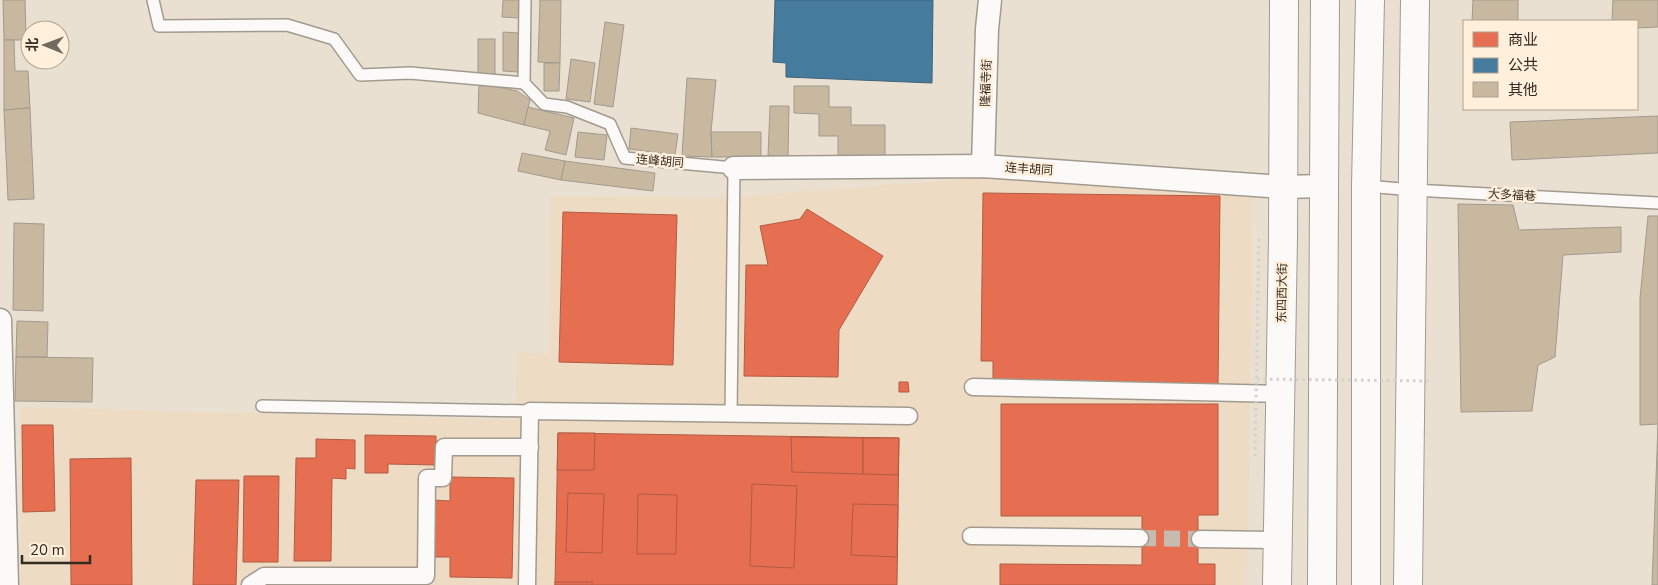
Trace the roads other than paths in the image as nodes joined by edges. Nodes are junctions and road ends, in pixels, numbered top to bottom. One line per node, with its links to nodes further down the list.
1 (153, 0): 8 (lane)
2 (525, 0): 8 (lane)
3 (990, 0): 9 (street, 隆福寺街)
4 (1284, 0): 13 (street, 东四西大街)
5 (1325, 0): 11 (street)
6 (1370, 0): 12 (street)
7 (1415, 0): 14 (street)
8 (524, 83): 10 (lane, 连峰胡同)
9 (983, 166): 10 (street, 连丰胡同); 13 (street, 连丰胡同)
10 (734, 168): 22 (lane)
11 (1324, 186): 13 (street, 连丰胡同); 33 (street)
12 (1366, 186): 14 (lane, 大多福巷); 34 (street)
13 (1283, 187): 19 (street, 东四西大街)
14 (1413, 190): 15 (lane, 大多福巷); 35 (street)
15 (1658, 203)
16 (0, 320): 17 (street)
17 (1, 365): 29 (street)
18 (973, 387): 19 (street)
19 (1281, 394): 28 (street, 东四西大街)
20 (262, 406): 21 (lane)
21 (530, 411): 22 (street); 24 (street)
22 (731, 415): 23 (street)
23 (909, 416)
24 (530, 447): 30 (street); 31 (street)
25 (971, 536): 26 (street)
26 (1140, 538)
27 (1200, 539): 28 (street)
28 (1278, 540): 32 (street, 东四西大街)
29 (7, 585)
30 (250, 585)
31 (527, 585)
32 (1277, 585)
33 (1322, 585)
34 (1366, 585)
35 (1408, 585)

